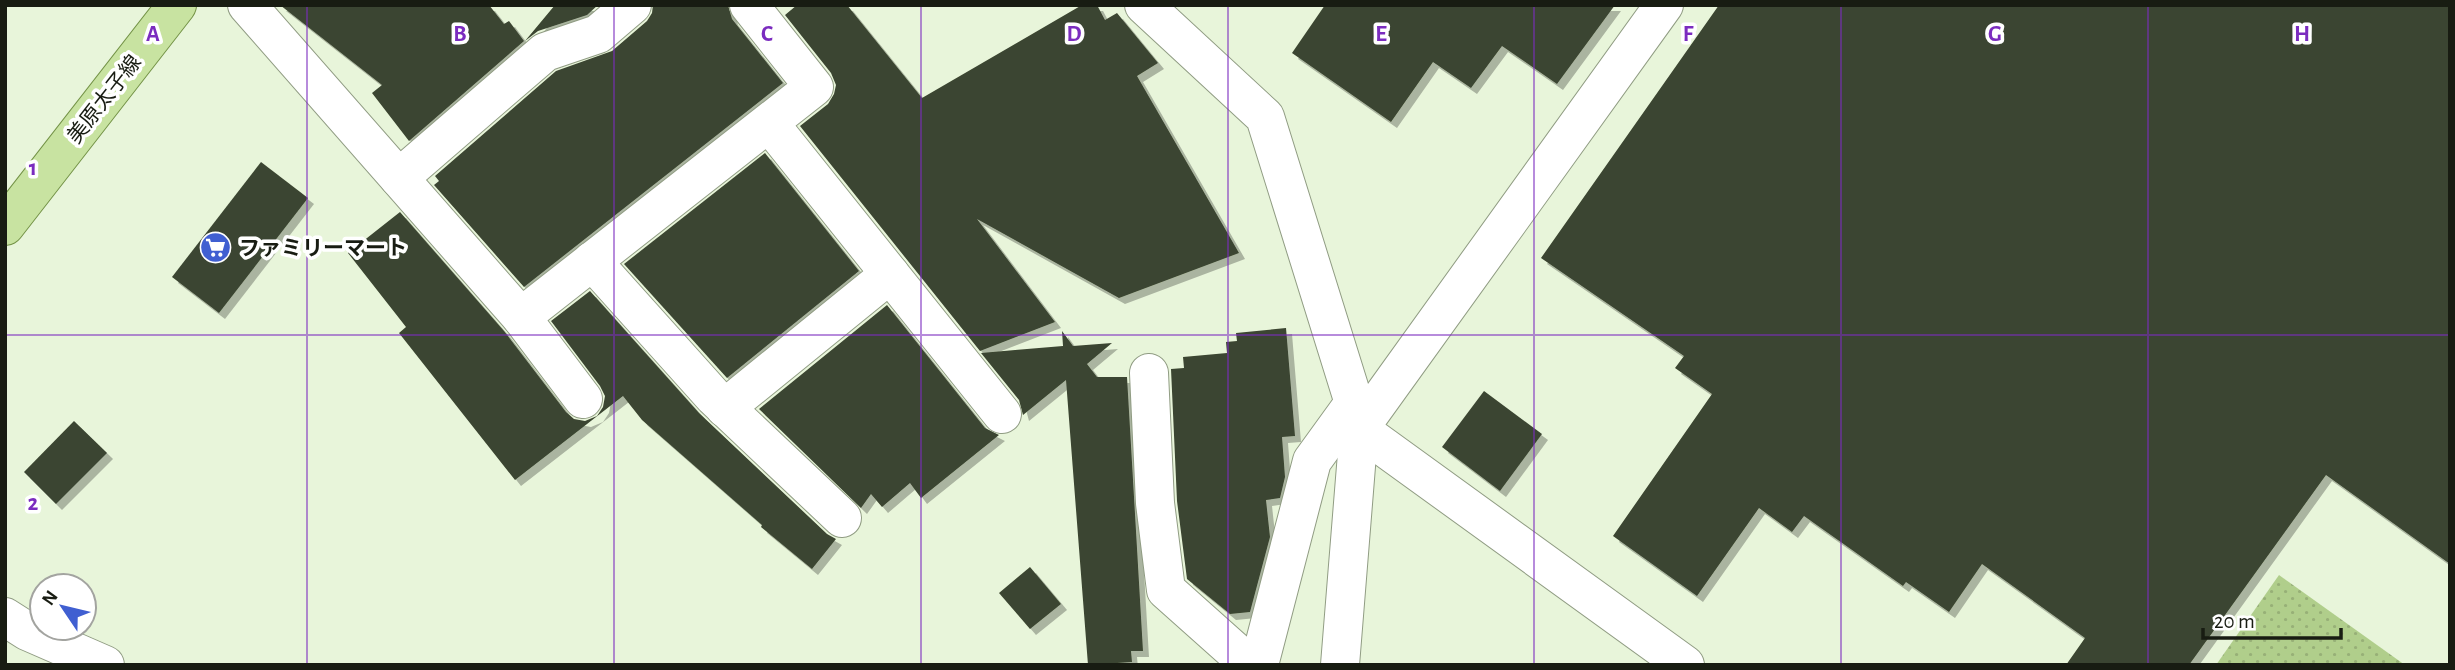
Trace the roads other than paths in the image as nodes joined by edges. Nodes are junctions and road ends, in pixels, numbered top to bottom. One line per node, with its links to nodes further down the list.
1 (177, 5): 9 (main road, 美原太子線)
2 (247, 5): 8 (street)
3 (632, 5): 8 (street)
4 (749, 5): 7 (street)
5 (1144, 5): 17 (street)
6 (1664, 5): 17 (street)
7 (769, 123): 10 (street); 11 (street)
8 (399, 178): 12 (street)
9 (5, 226)
10 (592, 261): 12 (street); 15 (street)
11 (890, 274): 15 (street); 16 (street)
12 (521, 317): 14 (street)
13 (1149, 373): 21 (street)
14 (583, 399)
15 (725, 408): 18 (street)
16 (1002, 414)
17 (1357, 416): 22 (street); 23 (street); 24 (street)
18 (842, 518)
19 (5, 617): 20 (street)
20 (105, 665)
21 (1250, 665)
22 (1259, 665)
23 (1340, 665)
24 (1685, 665)

